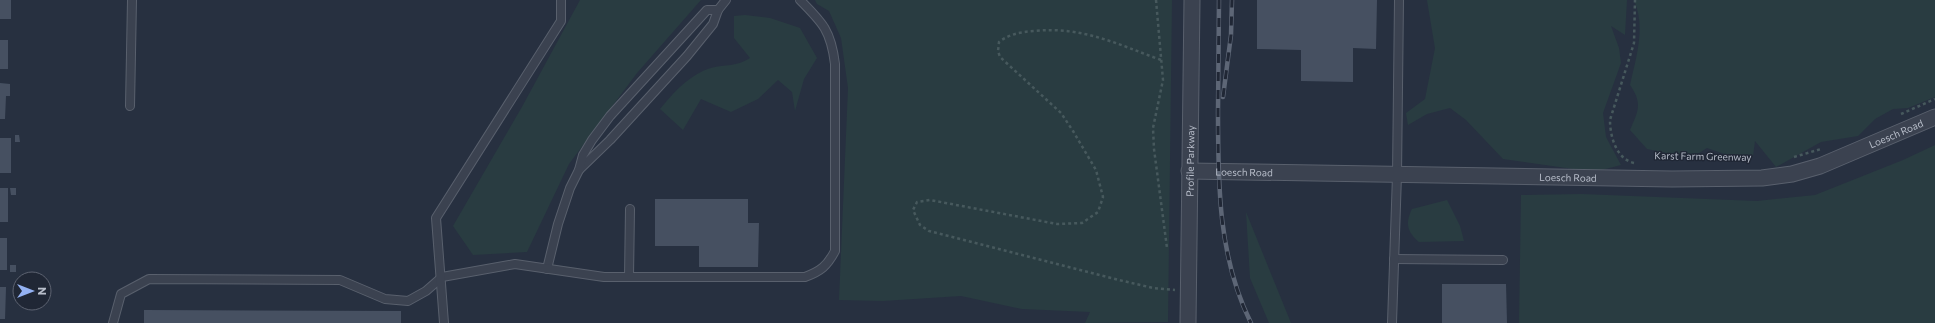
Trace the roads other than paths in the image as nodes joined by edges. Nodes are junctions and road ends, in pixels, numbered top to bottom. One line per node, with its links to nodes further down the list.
1 (132, 0): 8 (lane)
2 (561, 0): 17 (lane)
3 (726, 0): 7 (lane)
4 (800, 0): 18 (lane)
5 (1192, 0): 11 (street, Profile Parkway)
6 (1399, 0): 12 (lane)
7 (718, 10): 10 (lane); 10 (lane)
8 (130, 106)
9 (1935, 118): 12 (street, Loesch Road)
10 (580, 170): 16 (lane)
11 (1189, 171): 12 (street, Loesch Road); 21 (street, Profile Parkway)
12 (1397, 175): 14 (lane)
13 (630, 209): 18 (lane)
14 (1394, 260): 15 (lane); 22 (lane)
15 (1504, 260)
16 (547, 269): 17 (lane); 18 (lane)
17 (442, 277): 19 (lane); 20 (lane)
18 (629, 277)
19 (113, 323)
20 (444, 323)
21 (1188, 323)
22 (1392, 323)

